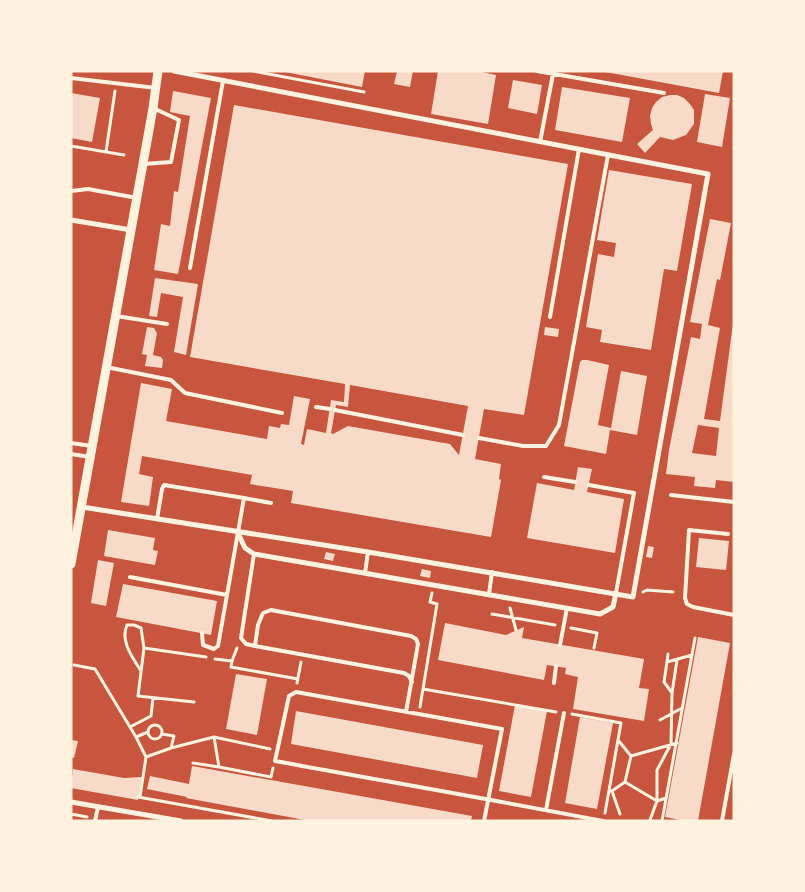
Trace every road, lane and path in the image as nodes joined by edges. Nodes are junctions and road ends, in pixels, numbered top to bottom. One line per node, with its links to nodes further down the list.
1 (158, 71): 9 (street)
2 (174, 71): 7 (street)
3 (253, 71): 10 (path)
4 (537, 71): 5 (lane)
5 (553, 74): 11 (lane); 13 (lane)
6 (71, 78): 8 (lane)
7 (223, 81): 13 (street); 24 (lane)
8 (116, 84): 9 (lane); 16 (path)
9 (156, 88): 12 (street)
10 (364, 92)
11 (664, 93)
12 (153, 108): 19 (street); 19 (lane)
13 (540, 142): 15 (street)
14 (71, 146): 16 (path)
15 (579, 149): 17 (street); 26 (lane)
16 (106, 152): 18 (path)
17 (608, 155): 34 (lane); 61 (street)
18 (124, 156)
19 (143, 164): 21 (street)
20 (71, 191): 21 (lane)
21 (137, 198): 23 (street)
22 (71, 220): 23 (street)
23 (131, 230): 25 (street)
24 (190, 268)
25 (116, 316): 27 (lane); 28 (street)
26 (550, 317)
27 (167, 324)
28 (106, 367): 32 (lane); 36 (street)
29 (316, 407): 30 (lane)
30 (330, 409)
31 (335, 410): 33 (lane)
32 (282, 413)
33 (463, 435)
34 (479, 438)
35 (71, 443): 36 (lane)
36 (92, 446): 38 (street)
37 (71, 454): 38 (lane)
38 (90, 457): 46 (street)
39 (544, 477): 40 (lane)
40 (575, 482)
41 (589, 485): 58 (lane)
42 (671, 495): 44 (lane)
43 (244, 498): 45 (lane); 47 (lane); 48 (lane)
44 (734, 502)
45 (271, 503)
46 (82, 507): 47 (street); 52 (street)
47 (157, 519): 48 (street)
48 (238, 532): 50 (street); 51 (street); 60 (lane)
49 (728, 534): 65 (lane)
50 (368, 552): 53 (street); 54 (lane)
51 (254, 554): 54 (street); 70 (lane)
52 (71, 564)
53 (492, 572): 58 (street); 59 (lane)
54 (364, 574): 56 (street)
55 (130, 577): 60 (lane)
56 (433, 585): 59 (street); 87 (path)
57 (673, 592): 61 (path)
58 (616, 593): 61 (street); 63 (street)
59 (489, 594): 62 (street)
60 (227, 595): 69 (lane)
61 (634, 597)
62 (509, 598): 63 (street); 66 (path)
63 (567, 608): 67 (lane)
64 (492, 614): 66 (path)
65 (734, 615)
66 (512, 618): 67 (path); 68 (path)
67 (563, 627): 72 (lane); 75 (path)
68 (516, 630)
69 (202, 633)
70 (241, 638): 73 (lane); 79 (path)
71 (695, 638): 77 (path)
72 (560, 644)
73 (255, 646): 85 (lane); 85 (lane)
74 (144, 648): 79 (path); 83 (path); 83 (path)
75 (594, 648)
76 (668, 654): 80 (path)
77 (692, 655): 78 (path); 91 (path)
78 (677, 660): 80 (path); 88 (path)
79 (232, 661): 84 (path)
80 (667, 662): 88 (path)
81 (74, 665): 97 (path)
82 (556, 666): 86 (lane)
83 (141, 671): 89 (path)
84 (298, 679)
85 (412, 682): 92 (lane)
86 (554, 683)
87 (423, 689): 93 (path); 95 (path)
88 (672, 693): 94 (path)
89 (153, 698): 90 (path); 97 (path)
90 (194, 702)
91 (683, 708): 94 (path); 103 (path)
92 (406, 712): 95 (lane); 106 (lane)
93 (564, 713): 102 (path); 120 (lane)
94 (671, 714): 96 (path); 104 (path)
95 (418, 715): 116 (lane)
96 (660, 720)
97 (130, 727): 100 (path)
98 (148, 732): 99 (path); 99 (path); 100 (path)
99 (162, 734): 105 (path)
100 (136, 737): 109 (path)
101 (214, 738): 105 (path); 106 (path); 112 (path)
102 (618, 740): 108 (path); 114 (path)
103 (677, 743): 104 (path); 115 (path)
104 (671, 744): 108 (path); 117 (path)
105 (171, 748): 109 (path)
106 (276, 750): 110 (lane)
107 (734, 754): 131 (lane)
108 (631, 756): 113 (path)
109 (146, 757): 127 (path)
110 (275, 761): 112 (path); 116 (lane)
111 (193, 763): 112 (path)
112 (219, 767)
113 (625, 782): 114 (path); 117 (path)
114 (610, 791): 122 (path); 129 (path)
115 (666, 798): 117 (path); 130 (path)
116 (488, 800): 120 (lane); 128 (lane)
117 (657, 801): 123 (path)
118 (71, 802): 119 (street)
119 (98, 807): 125 (lane); 126 (street)
120 (546, 810): 129 (lane)
121 (71, 814): 124 (path)
122 (620, 814)
123 (650, 820)
124 (89, 821)
125 (95, 821)
126 (180, 821)
127 (272, 821)
128 (484, 821)
129 (604, 821)
130 (662, 821)
131 (722, 821)

